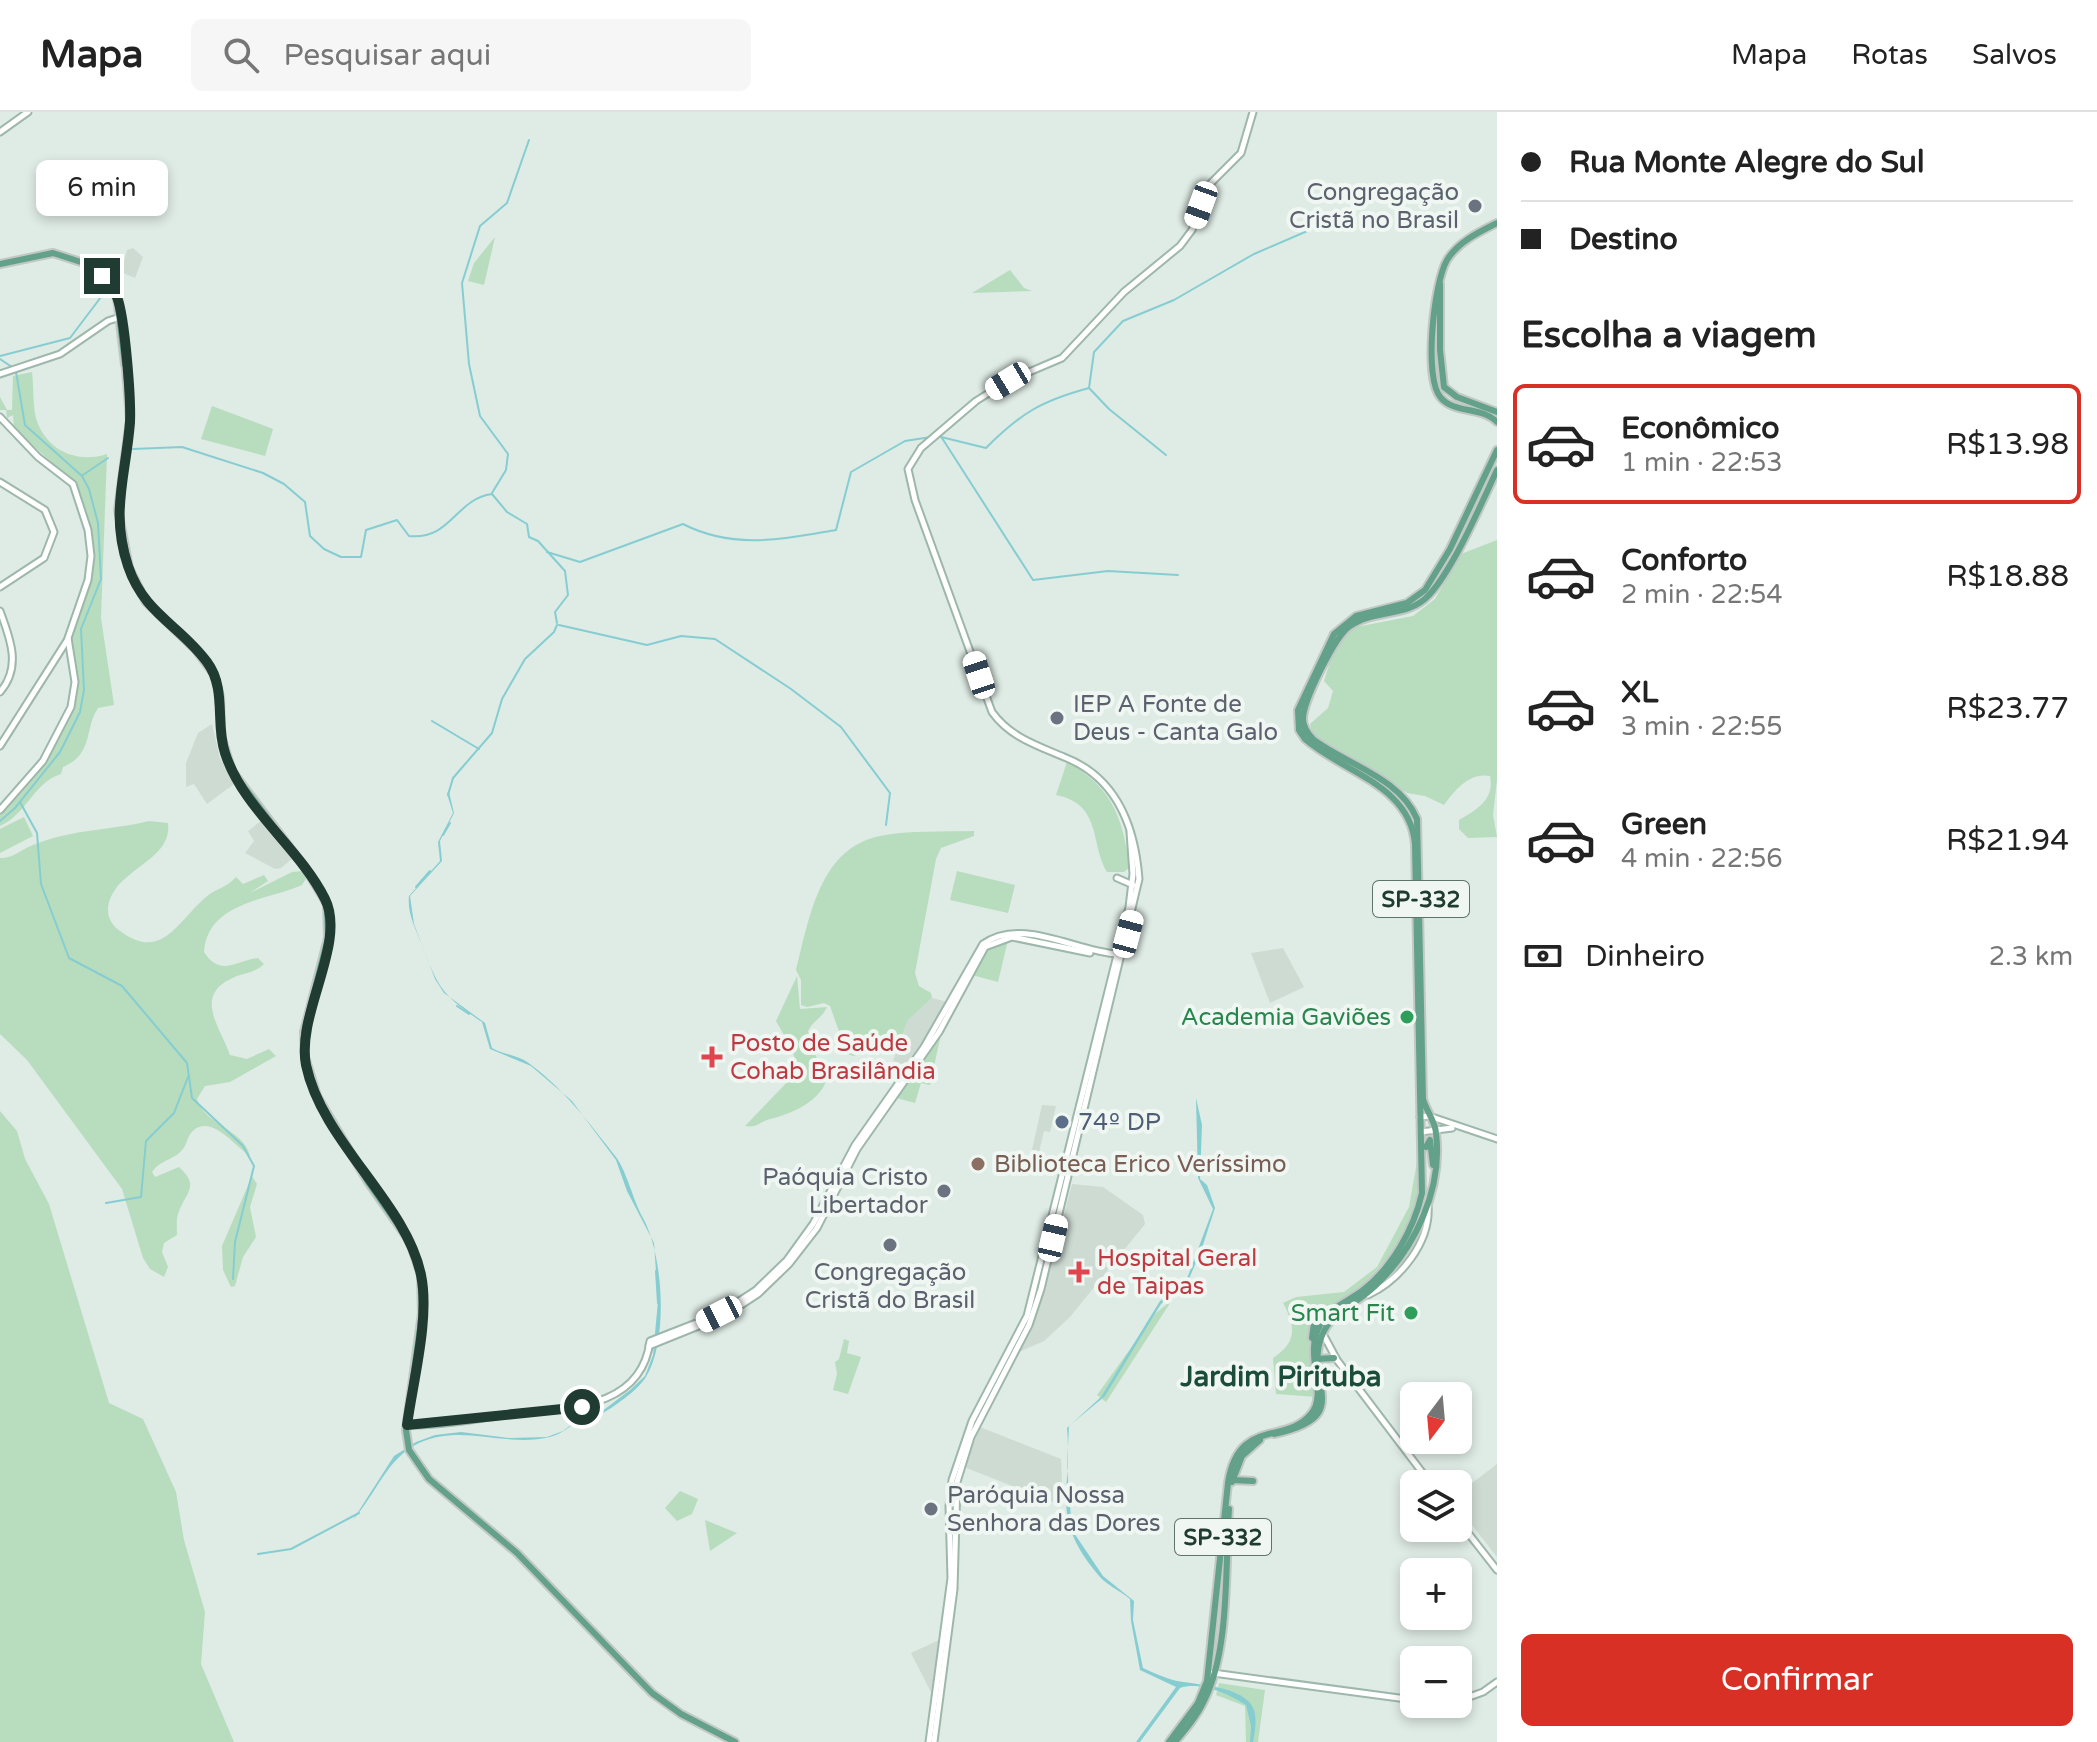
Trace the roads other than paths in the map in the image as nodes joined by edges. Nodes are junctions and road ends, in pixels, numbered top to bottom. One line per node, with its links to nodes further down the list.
1 (28, 112): 3 (main road)
2 (1253, 112): 23 (main road)
3 (0, 132)
4 (1497, 223): 6 (main road)
5 (0, 264): 7 (main road)
6 (1440, 276): 9 (main road); 10 (main road)
7 (120, 317): 8 (main road); 38 (main road)
8 (0, 374)
9 (1442, 400): 10 (main road); 13 (main road)
10 (1467, 401): 11 (main road)
11 (1497, 412)
12 (0, 417): 19 (main road)
13 (1497, 422)
14 (1497, 450): 27 (main road, SP-332)
15 (1497, 470): 28 (main road, SP-332)
16 (0, 482): 17 (main road)
17 (0, 587)
18 (0, 611): 20 (main road)
19 (68, 638): 21 (main road); 22 (main road)
20 (0, 692)
21 (0, 746)
22 (0, 810)
23 (1130, 831): 25 (main road); 49 (main road)
24 (1117, 878): 25 (main road)
25 (1133, 885): 26 (main road)
26 (1118, 956): 38 (main road); 49 (main road)
27 (1420, 1117): 28 (main road); 30 (main road, SP-332)
28 (1432, 1117): 29 (main road, SP-332); 31 (main road)
29 (1436, 1131): 30 (main road); 31 (main road); 33 (main road, SP-332)
30 (1421, 1132): 32 (main road, SP-332)
31 (1497, 1140)
32 (1422, 1175): 33 (main road); 35 (main road, SP-332)
33 (1434, 1176): 34 (main road, SP-332)
34 (1323, 1334): 35 (main road, SP-332); 37 (main road)
35 (1316, 1343): 36 (main road, SP-332); 37 (main road); 44 (main road, SP-332)
36 (1316, 1359): 37 (main road); 40 (main road, SP-332)
37 (1336, 1359): 39 (main road)
38 (407, 1425): 50 (main road)
39 (1420, 1470)
40 (1232, 1480): 41 (main road); 44 (main road, SP-332)
41 (1253, 1481)
42 (1472, 1538): 43 (main road)
43 (1497, 1570)
44 (1211, 1672): 46 (main road, SP-332); 48 (main road)
45 (1497, 1682): 47 (main road)
46 (1206, 1690): 52 (main road, SP-332); 53 (main road, SP-332)
47 (1472, 1696)
48 (1400, 1698)
49 (935, 1721): 51 (main road)
50 (735, 1742)
51 (932, 1742)
52 (1169, 1742)
53 (1175, 1742)

